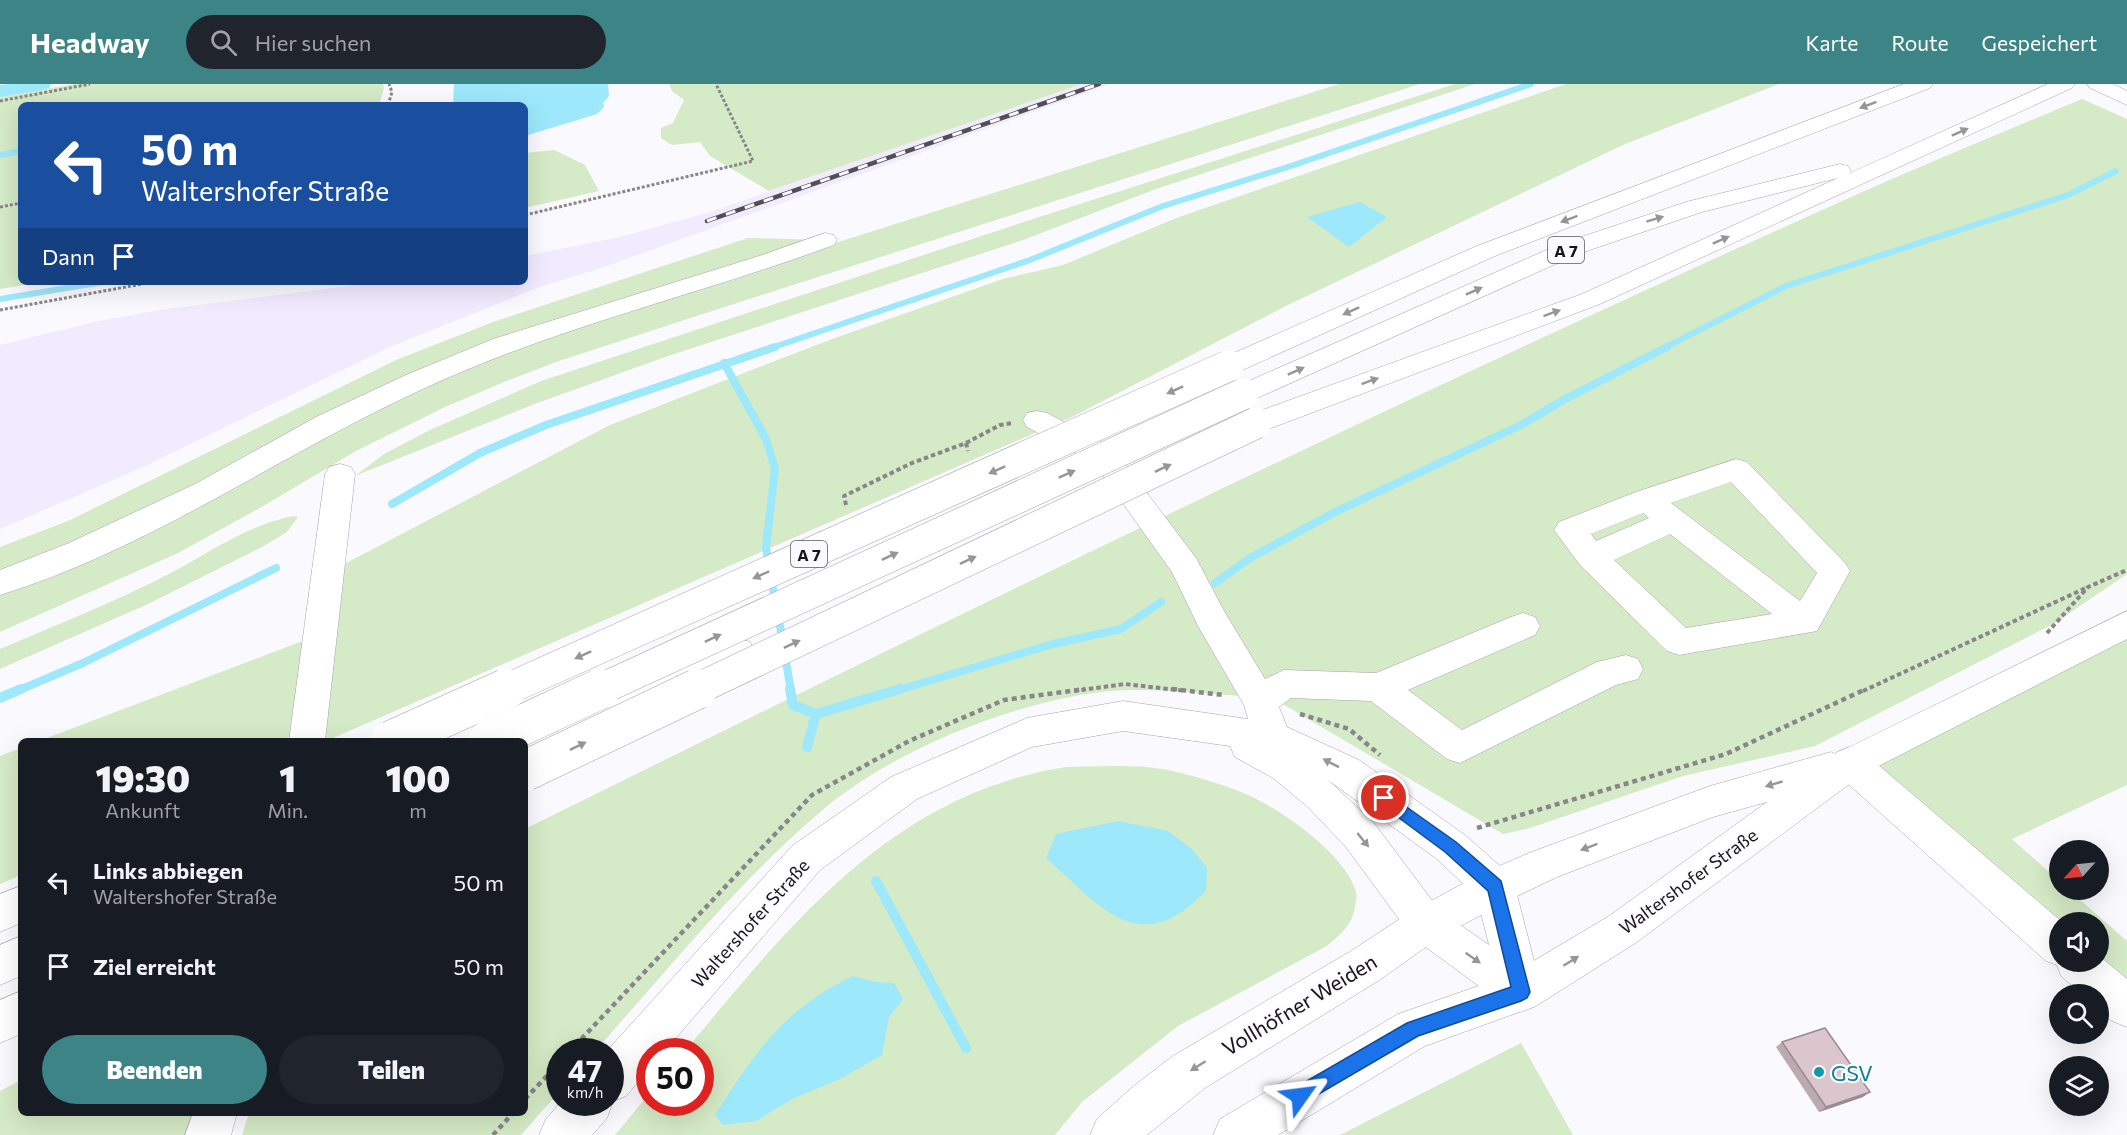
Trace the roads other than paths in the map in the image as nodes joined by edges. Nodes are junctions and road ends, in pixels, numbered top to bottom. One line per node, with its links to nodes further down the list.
1 (1923, 84): 23 (main road, A 7, one-way to 23, bridge)
2 (2065, 84): 5 (main road, A 7, one-way to 2)
3 (2097, 84): 4 (main road)
4 (2127, 99)
5 (1906, 156): 24 (main road, A 7, one-way to 5, bridge); 27 (main road, A 7, one-way to 5, bridge)
6 (825, 240): 12 (main road)
7 (1037, 420): 19 (main road)
8 (340, 474): 22 (main road)
9 (1647, 500): 10 (main road); 11 (main road); 13 (main road)
10 (1673, 520): 11 (main road); 13 (main road)
11 (1591, 557): 13 (main road)
12 (0, 583)
13 (1804, 622)
14 (2127, 624): 26 (main road, Waltershofer Straße)
15 (1523, 626): 18 (main road)
16 (738, 651): 25 (main road)
17 (1626, 669): 18 (main road)
18 (1378, 687): 19 (main road)
19 (1260, 702): 21 (main road)
20 (1217, 729): 21 (main road, Waltershofer Straße); 31 (main road, Waltershofer Straße, one-way to 31); 42 (main road, Waltershofer Straße)
21 (1273, 737): 28 (main road, Waltershofer Straße, one-way to 21)
22 (307, 738)
23 (398, 738)
24 (495, 738)
25 (528, 740)
26 (1850, 763): 28 (main road, Waltershofer Straße, one-way to 28); 32 (main road); 38 (main road, Waltershofer Straße, one-way to 26)
27 (528, 770)
28 (1495, 886): 31 (main road, Vollhöfner Weiden); 38 (main road)
29 (18, 905): 30 (main road)
30 (0, 913)
31 (1426, 924): 38 (main road, Waltershofer Straße, one-way to 38); 47 (main road, Vollhöfner Weiden, one-way to 47)
32 (2049, 937)
33 (18, 957): 34 (main road)
34 (0, 965)
35 (18, 969): 37 (main road)
36 (2088, 972): 39 (main road)
37 (0, 978)
38 (1521, 992): 48 (main road)
39 (2127, 1006)
40 (18, 1013): 41 (main road)
41 (0, 1022)
42 (624, 1064)
43 (214, 1116): 45 (main road)
44 (579, 1116): 46 (main road)
45 (208, 1135)
46 (562, 1135)
47 (1113, 1135)
48 (1236, 1135)

